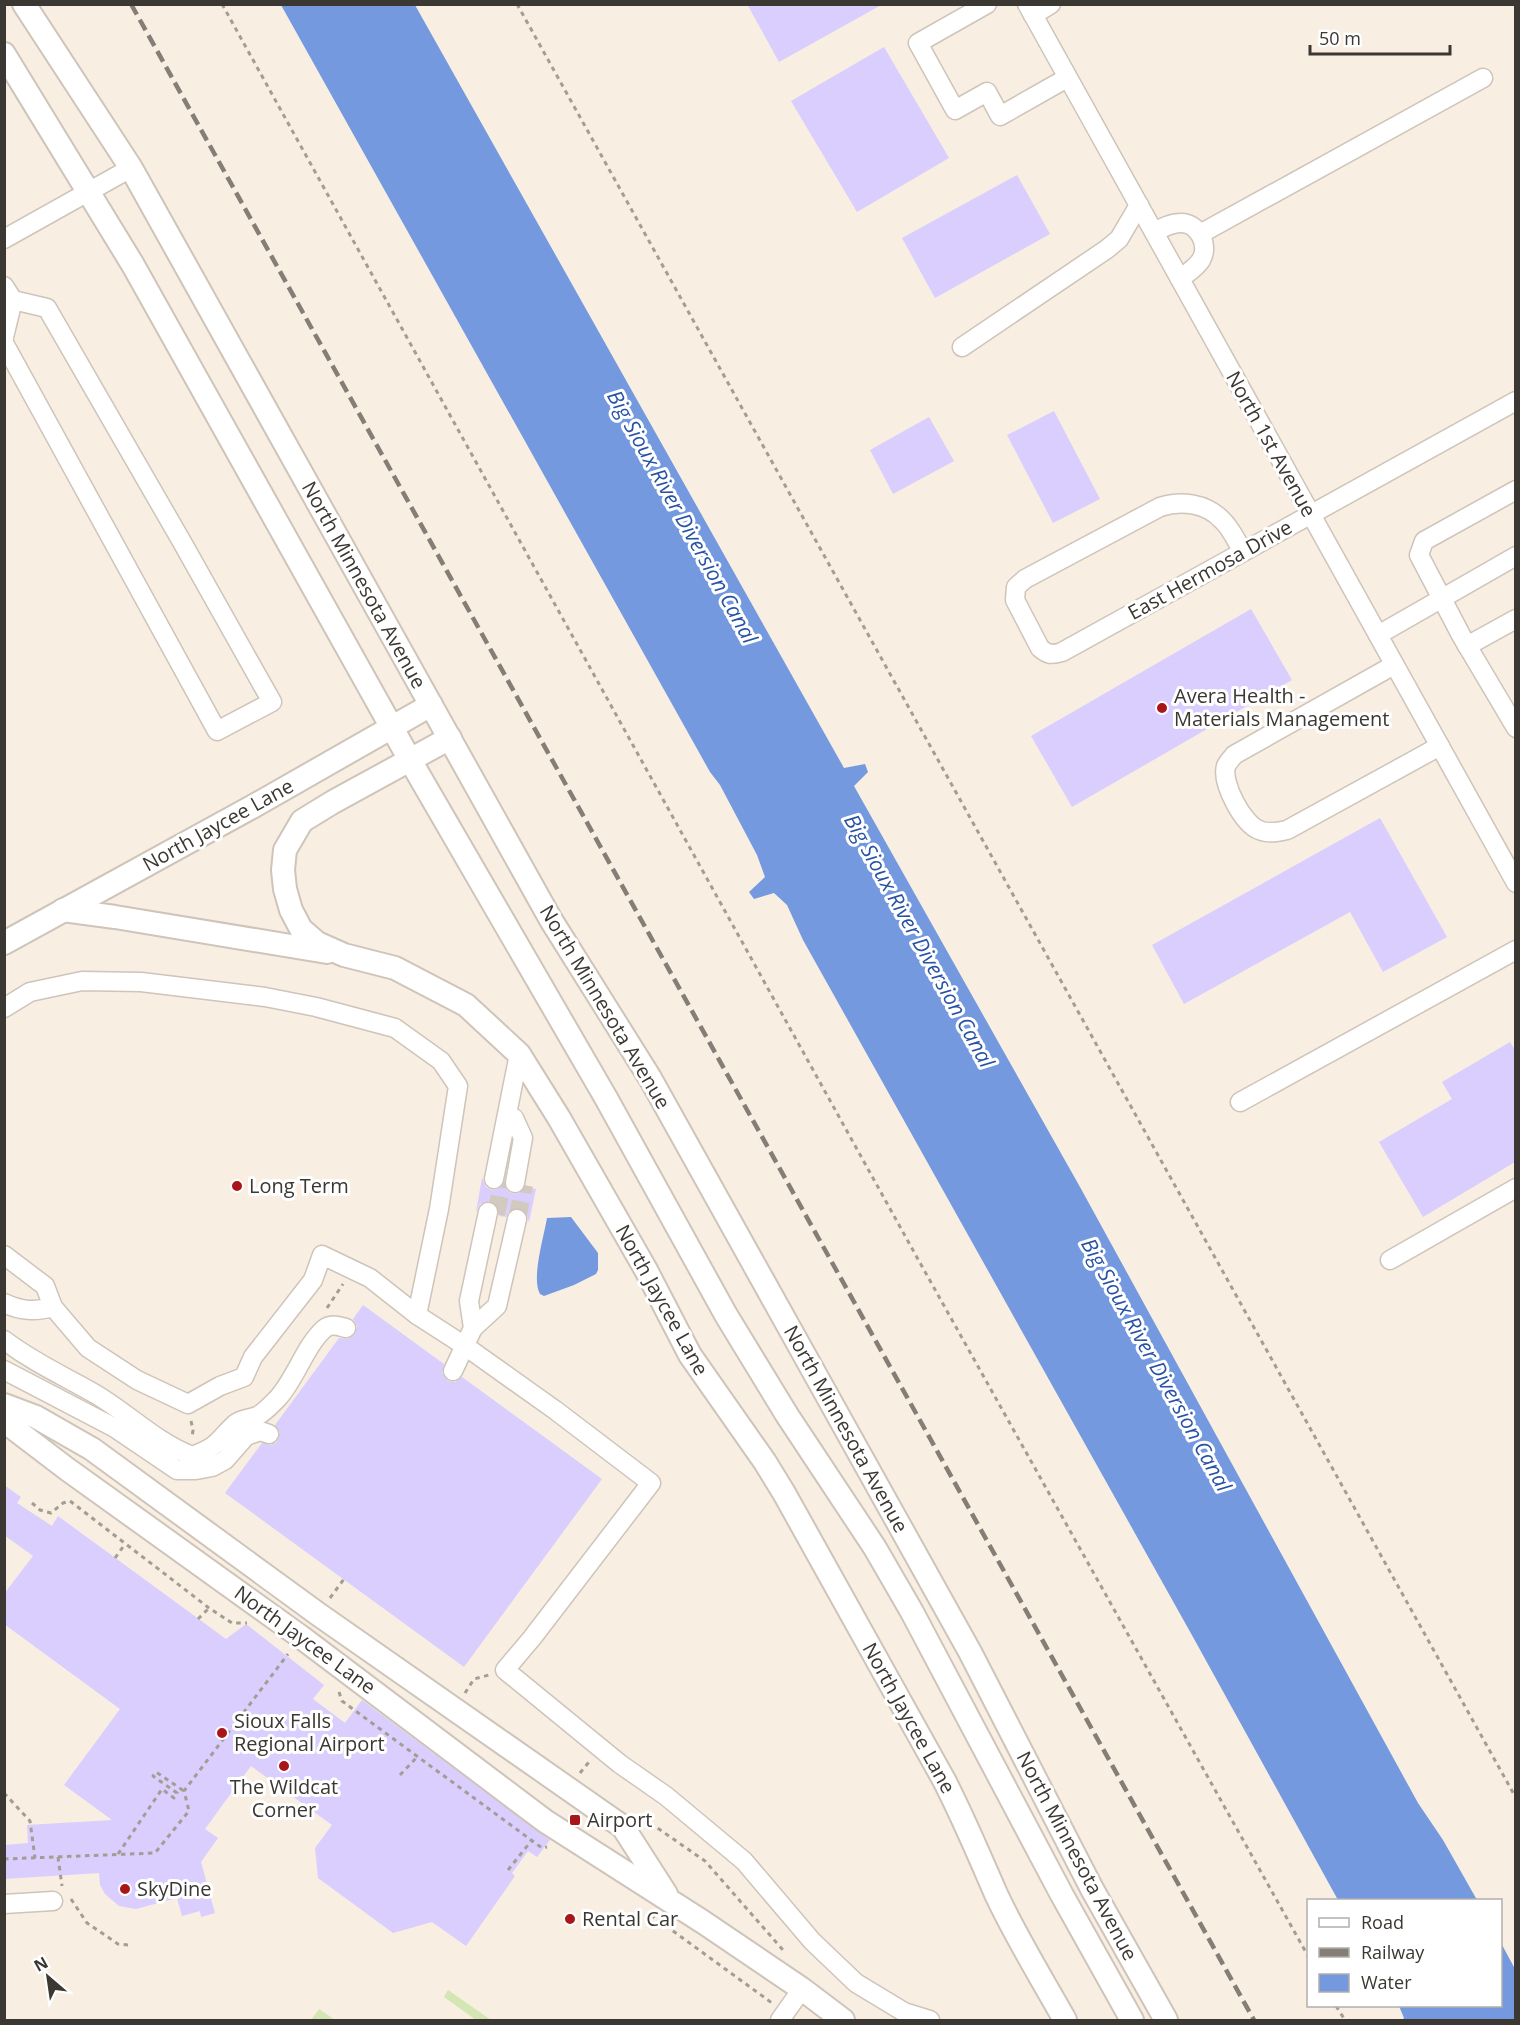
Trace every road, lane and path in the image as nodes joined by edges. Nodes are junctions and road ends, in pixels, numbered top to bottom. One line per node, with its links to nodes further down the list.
1 (24, 4): 10 (main road, North Minnesota Avenue)
2 (222, 4): 87 (path)
3 (517, 4): 74 (path)
4 (987, 4): 8 (street)
5 (1051, 4): 6 (street)
6 (1030, 10): 8 (street, North 1st Avenue)
7 (4, 54): 11 (main road, North Minnesota Avenue)
8 (1068, 78): 12 (street, North 1st Avenue)
9 (1483, 78): 14 (street)
10 (131, 168): 11 (street); 31 (main road, North Minnesota Avenue)
11 (88, 190): 15 (street); 32 (main road, North Minnesota Avenue)
12 (1139, 205): 13 (street, North 1st Avenue); 20 (street)
13 (1154, 232): 14 (street); 16 (street, North 1st Avenue)
14 (1200, 234): 16 (street)
15 (4, 239)
16 (1180, 279): 23 (street, North 1st Avenue)
17 (9, 293): 18 (street); 19 (street)
18 (4, 337)
19 (4, 343)
20 (962, 347)
21 (1515, 402): 23 (street, East Hermosa Drive)
22 (1515, 490): 26 (street)
23 (1311, 514): 24 (street, East Hermosa Drive); 28 (street, North 1st Avenue)
24 (1243, 552): 24 (street, East Hermosa Drive)
25 (1515, 556): 26 (street)
26 (1442, 598): 28 (street); 29 (street)
27 (1515, 619): 29 (street)
28 (1378, 635): 30 (street, North 1st Avenue)
29 (1467, 646): 33 (street)
30 (1394, 664): 35 (street, North 1st Avenue); 35 (street)
31 (431, 705): 32 (main road, North Jaycee Lane); 34 (main road, North Minnesota Avenue)
32 (392, 726): 36 (main road, North Minnesota Avenue); 38 (main road, North Jaycee Lane)
33 (1515, 728)
34 (450, 738): 36 (main road, North Jaycee Lane); 95 (main road, North Minnesota Avenue)
35 (1440, 746): 37 (street, North 1st Avenue)
36 (410, 760): 41 (main road, North Jaycee Lane); 94 (main road, North Minnesota Avenue)
37 (1515, 883)
38 (63, 910): 39 (main road, North Jaycee Lane); 41 (main road)
39 (4, 943)
40 (1515, 950): 44 (street)
41 (344, 955): 43 (main road, North Jaycee Lane)
42 (4, 1008): 52 (street)
43 (519, 1054): 45 (street); 93 (main road, North Jaycee Lane)
44 (1240, 1102)
45 (511, 1110): 45 (street)
46 (1515, 1188): 49 (street)
47 (502, 1215): 55 (street)
48 (4, 1255): 51 (street)
49 (1390, 1260)
50 (4, 1303): 51 (street)
51 (53, 1307): 52 (street)
52 (417, 1315): 55 (street)
53 (346, 1329): 54 (street)
54 (4, 1341)
55 (465, 1346): 57 (street); 68 (street)
56 (4, 1370): 60 (street)
57 (453, 1371)
58 (4, 1404): 83 (main road)
59 (4, 1421): 83 (main road, North Jaycee Lane)
60 (269, 1434)
61 (125, 1544): 62 (path)
62 (115, 1558)
63 (344, 1579): 64 (path)
64 (325, 1605)
65 (209, 1608): 66 (path)
66 (198, 1619)
67 (286, 1656): 72 (path)
68 (505, 1670): 69 (path); 92 (street)
69 (464, 1695)
70 (418, 1756): 71 (path)
71 (400, 1775)
72 (184, 1791): 76 (path); 76 (path)
73 (4, 1793): 78 (path)
74 (1515, 1798)
75 (532, 1840): 81 (path)
76 (118, 1855): 77 (path)
77 (58, 1857): 78 (path); 85 (path)
78 (35, 1858): 79 (path)
79 (4, 1859)
80 (705, 1861): 86 (path)
81 (508, 1870)
82 (53, 1901): 84 (street)
83 (671, 1901): 88 (main road, North Jaycee Lane)
84 (4, 1904)
85 (128, 1945)
86 (784, 1951)
87 (1307, 1954)
88 (802, 1989): 90 (main road, North Jaycee Lane); 91 (street)
89 (1337, 2007): 96 (path)
90 (837, 2018)
91 (780, 2020)
92 (930, 2020)
93 (1065, 2020)
94 (1132, 2020)
95 (1166, 2020)
96 (1345, 2020)

